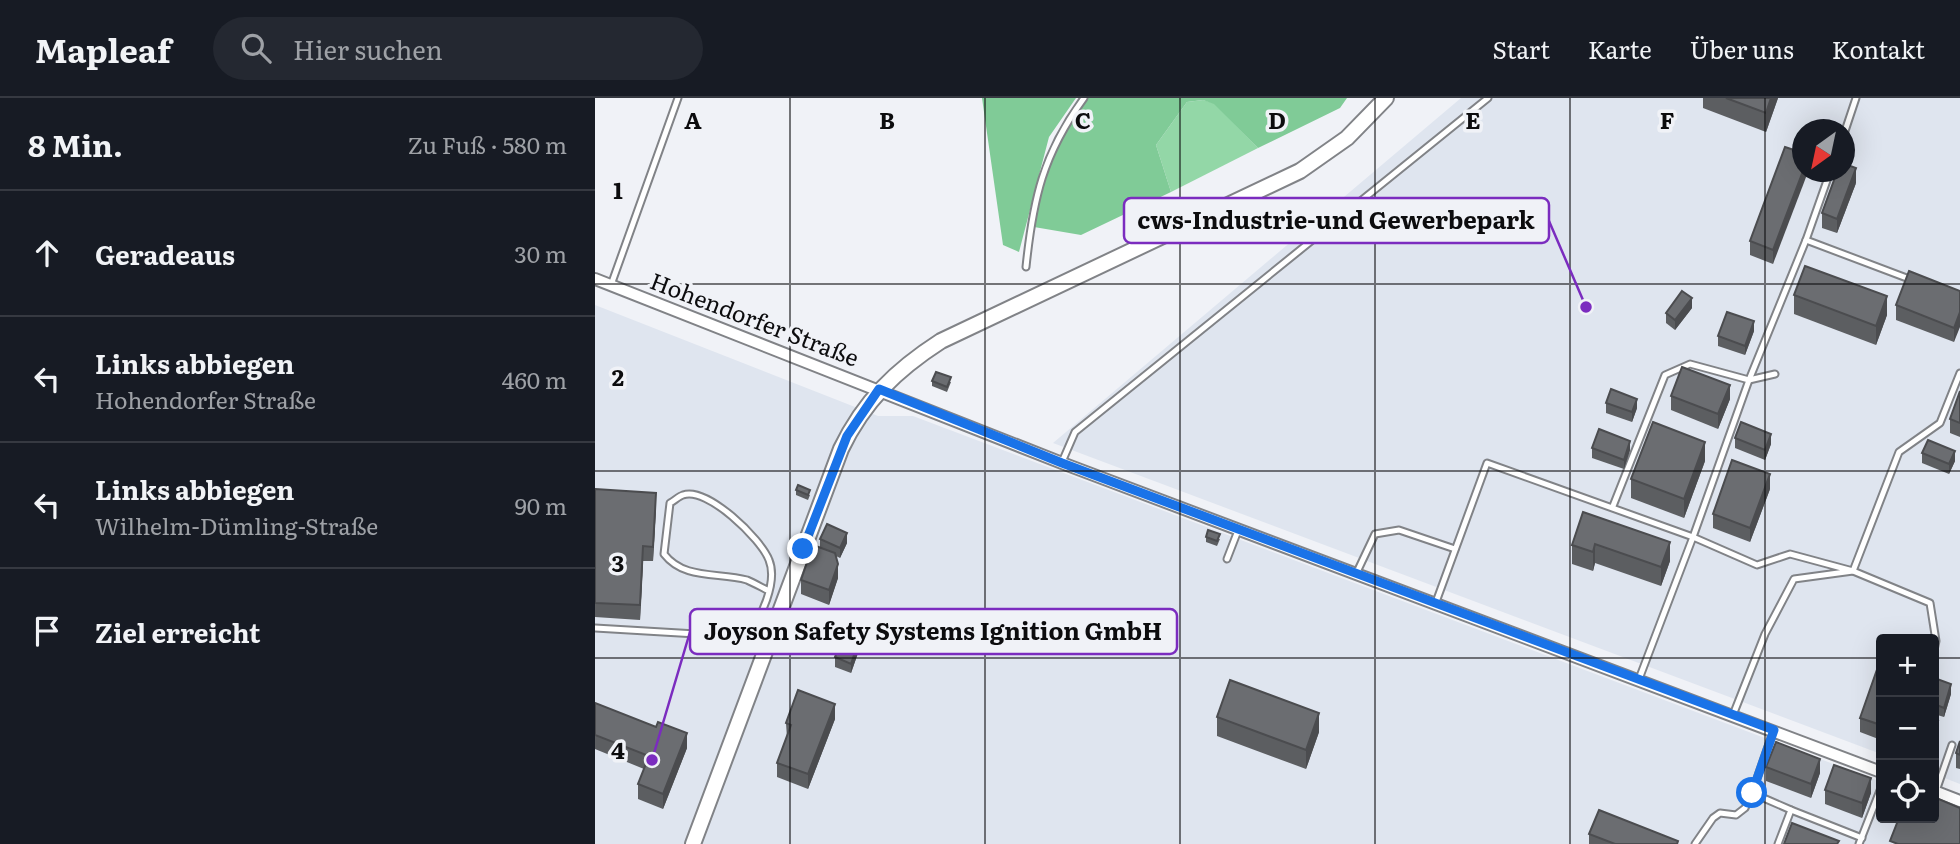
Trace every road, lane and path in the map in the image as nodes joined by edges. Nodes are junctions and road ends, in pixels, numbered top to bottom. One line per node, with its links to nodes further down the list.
1 (678, 98): 12 (lane)
2 (1084, 98): 9 (lane)
3 (1386, 98): 16 (street)
4 (1488, 98): 17 (lane)
5 (1856, 98): 6 (lane)
6 (1849, 119)
7 (1826, 182): 8 (lane)
8 (1806, 240): 11 (lane); 15 (lane)
9 (1026, 268)
10 (595, 279): 12 (street, Hohendorfer Straße)
11 (1921, 283)
12 (611, 285): 16 (street, Hohendorfer Straße)
13 (1960, 373): 23 (lane)
14 (1775, 374): 15 (lane)
15 (1749, 380): 18 (lane); 20 (lane)
16 (879, 389): 17 (street, Hohendorfer Straße); 41 (street)
17 (1062, 463): 19 (street, Hohendorfer Straße)
18 (1613, 506): 20 (lane); 21 (lane)
19 (1239, 528): 22 (lane); 24 (street, Hohendorfer Straße)
20 (1693, 537): 23 (lane); 29 (lane)
21 (1455, 549): 24 (lane); 26 (lane)
22 (1227, 559)
23 (1853, 571): 28 (lane); 30 (lane)
24 (1357, 572): 26 (street, Hohendorfer Straße)
25 (767, 590): 25 (lane); 27 (lane)
26 (1436, 602): 29 (street, Hohendorfer Straße)
27 (595, 628)
28 (1935, 634)
29 (1639, 679): 30 (street, Hohendorfer Straße)
30 (1733, 715): 31 (street, Hohendorfer Straße)
31 (1774, 730): 33 (street, Hohendorfer Straße); 35 (lane)
32 (1952, 745): 34 (lane)
33 (1876, 770)
34 (1939, 781)
35 (1752, 793): 39 (lane); 42 (lane)
36 (1939, 794): 38 (street)
37 (1876, 801): 40 (lane)
38 (1960, 802)
39 (1791, 810): 40 (lane); 43 (lane)
40 (1861, 841)
41 (692, 844)
42 (1695, 844)
43 (1779, 844)

